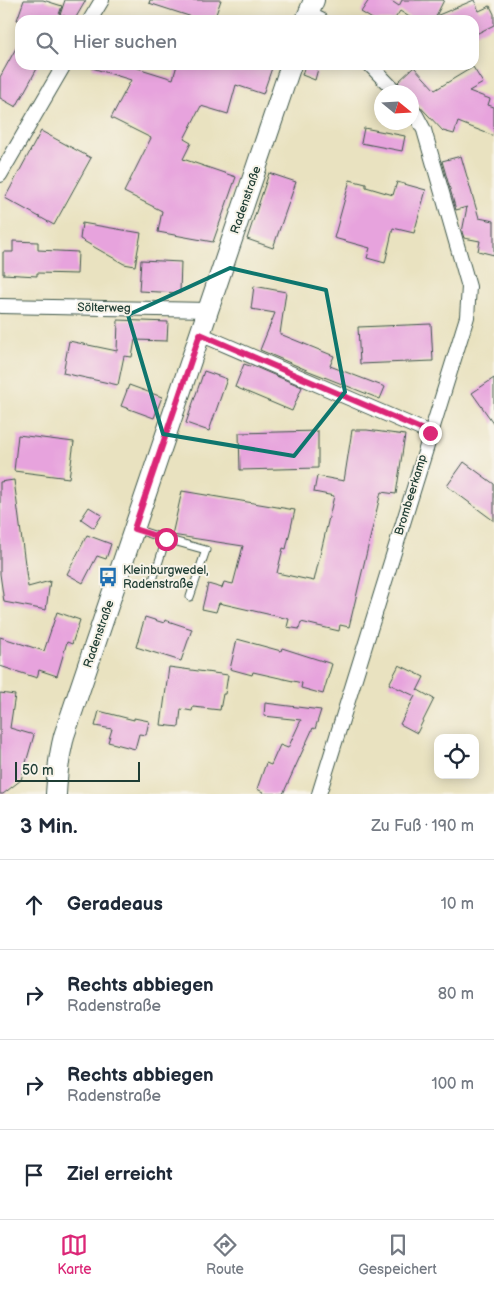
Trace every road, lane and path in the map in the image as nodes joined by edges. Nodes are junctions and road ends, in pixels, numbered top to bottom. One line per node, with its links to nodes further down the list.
1 (102, 0): 2 (street)
2 (93, 15)
3 (61, 70): 8 (street)
4 (289, 70): 10 (street, Radenstraße)
5 (375, 70): 6 (street)
6 (389, 85)
7 (419, 121): 12 (street, Brombeerkamp)
8 (0, 175)
9 (0, 306): 10 (street, Sölterweg)
10 (208, 310): 11 (street, Radenstraße)
11 (200, 334): 12 (street); 13 (street, Radenstraße)
12 (430, 433): 18 (street, Brombeerkamp)
13 (134, 529): 14 (lane); 17 (street, Radenstraße)
14 (166, 539): 15 (lane); 16 (lane)
15 (153, 580)
16 (190, 597)
17 (56, 794)
18 (319, 794)

